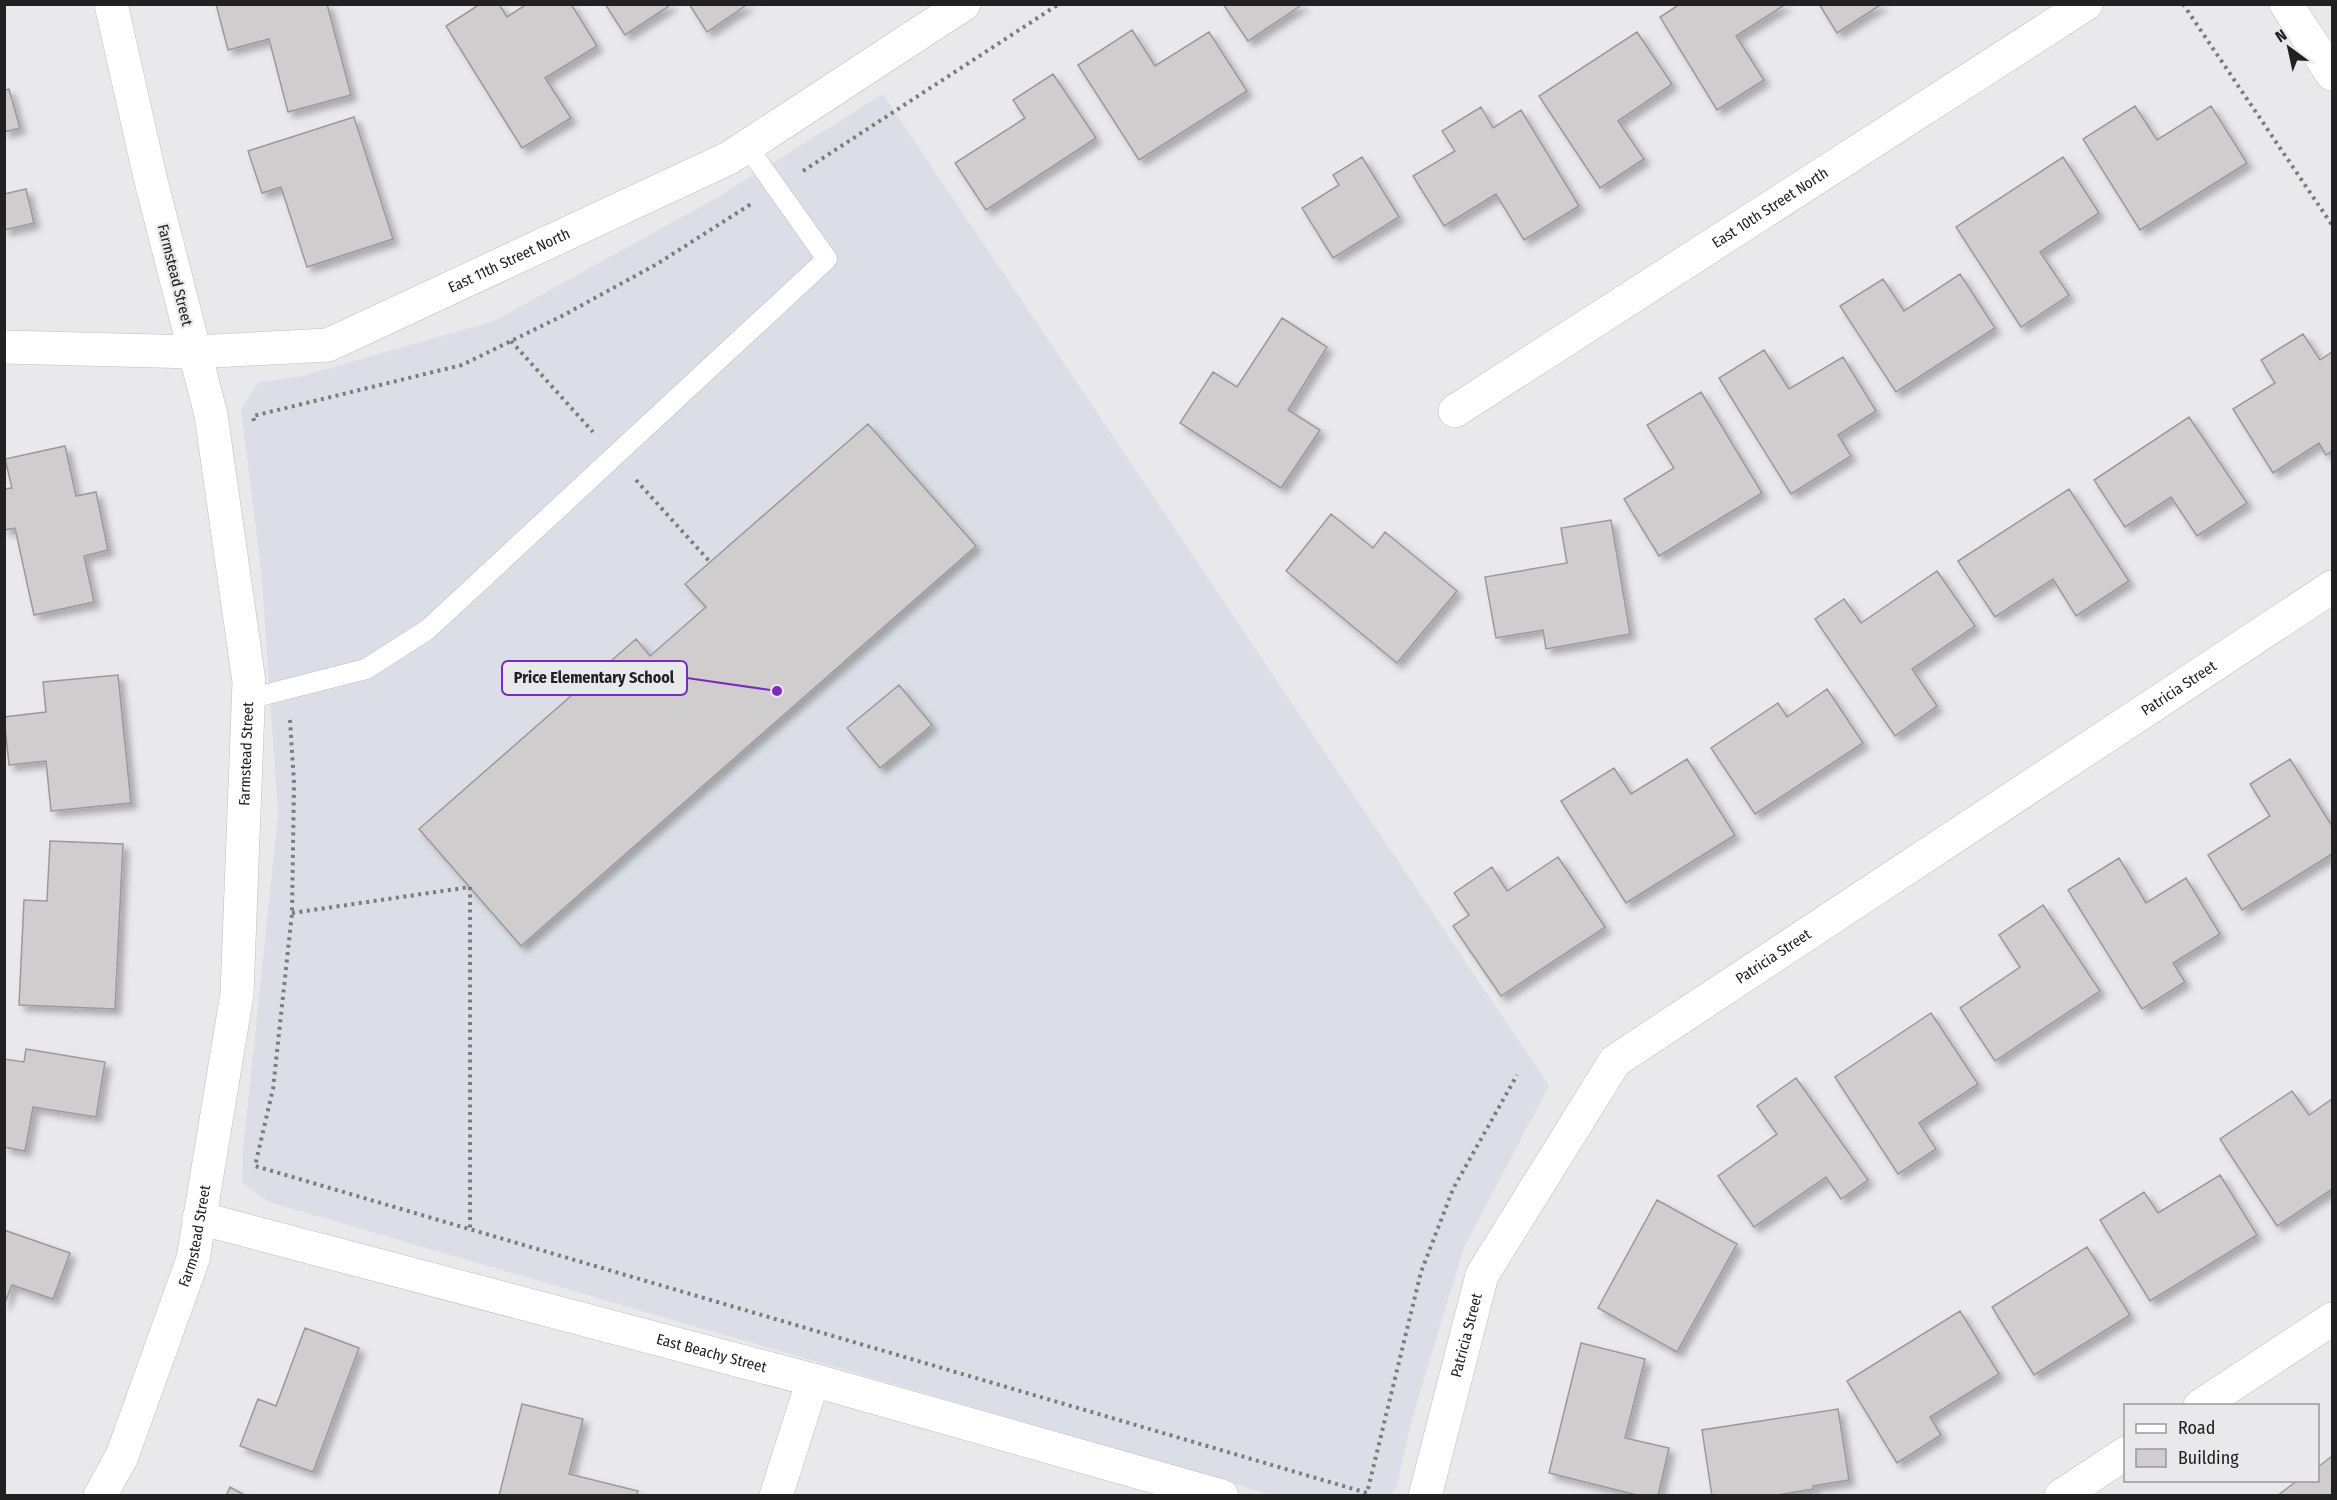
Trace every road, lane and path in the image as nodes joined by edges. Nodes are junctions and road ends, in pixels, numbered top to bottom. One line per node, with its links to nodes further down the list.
1 (111, 4): 12 (street, Farmstead Street)
2 (964, 4): 8 (street, East 11th Street North)
3 (1059, 4): 9 (path)
4 (2086, 4): 13 (street, East 10th Street North)
5 (2182, 4): 10 (path)
6 (2286, 4): 7 (street)
7 (2332, 74)
8 (747, 146): 9 (lane); 12 (street, East 11th Street North)
9 (777, 188): 14 (path); 16 (lane)
10 (2332, 225)
11 (4, 347): 12 (street, East 11th Street North)
12 (195, 352): 17 (street, Farmstead Street)
13 (1455, 411)
14 (255, 428)
15 (2332, 587): 29 (street, Patricia Street)
16 (288, 688): 17 (lane); 18 (path)
17 (248, 699): 20 (street, Farmstead Street)
18 (292, 913): 21 (path); 21 (path)
19 (1517, 1075): 21 (path)
20 (199, 1218): 23 (street, East Beachy Street); 26 (street, Farmstead Street)
21 (470, 1230)
22 (2332, 1319): 24 (street)
23 (813, 1380): 27 (street); 28 (street, East Beachy Street)
24 (2203, 1404)
25 (2124, 1455): 30 (street)
26 (100, 1496)
27 (776, 1496)
28 (1222, 1496)
29 (1425, 1496)
30 (2061, 1496)

